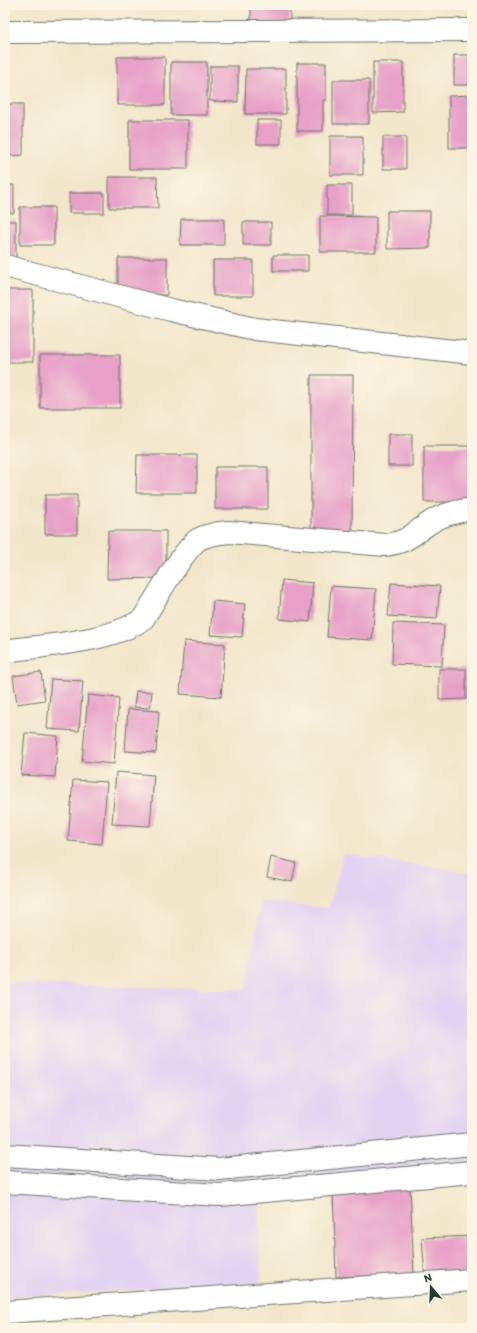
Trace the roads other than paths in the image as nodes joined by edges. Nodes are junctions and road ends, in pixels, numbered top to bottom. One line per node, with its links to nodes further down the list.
1 (472, 30): 2 (street)
2 (5, 32)
3 (5, 266): 4 (street)
4 (472, 353)
5 (472, 509): 6 (street)
6 (5, 651)
7 (472, 1144): 8 (street)
8 (5, 1155)
9 (472, 1172): 10 (street)
10 (5, 1182)
11 (472, 1280): 12 (street)
12 (5, 1312)

